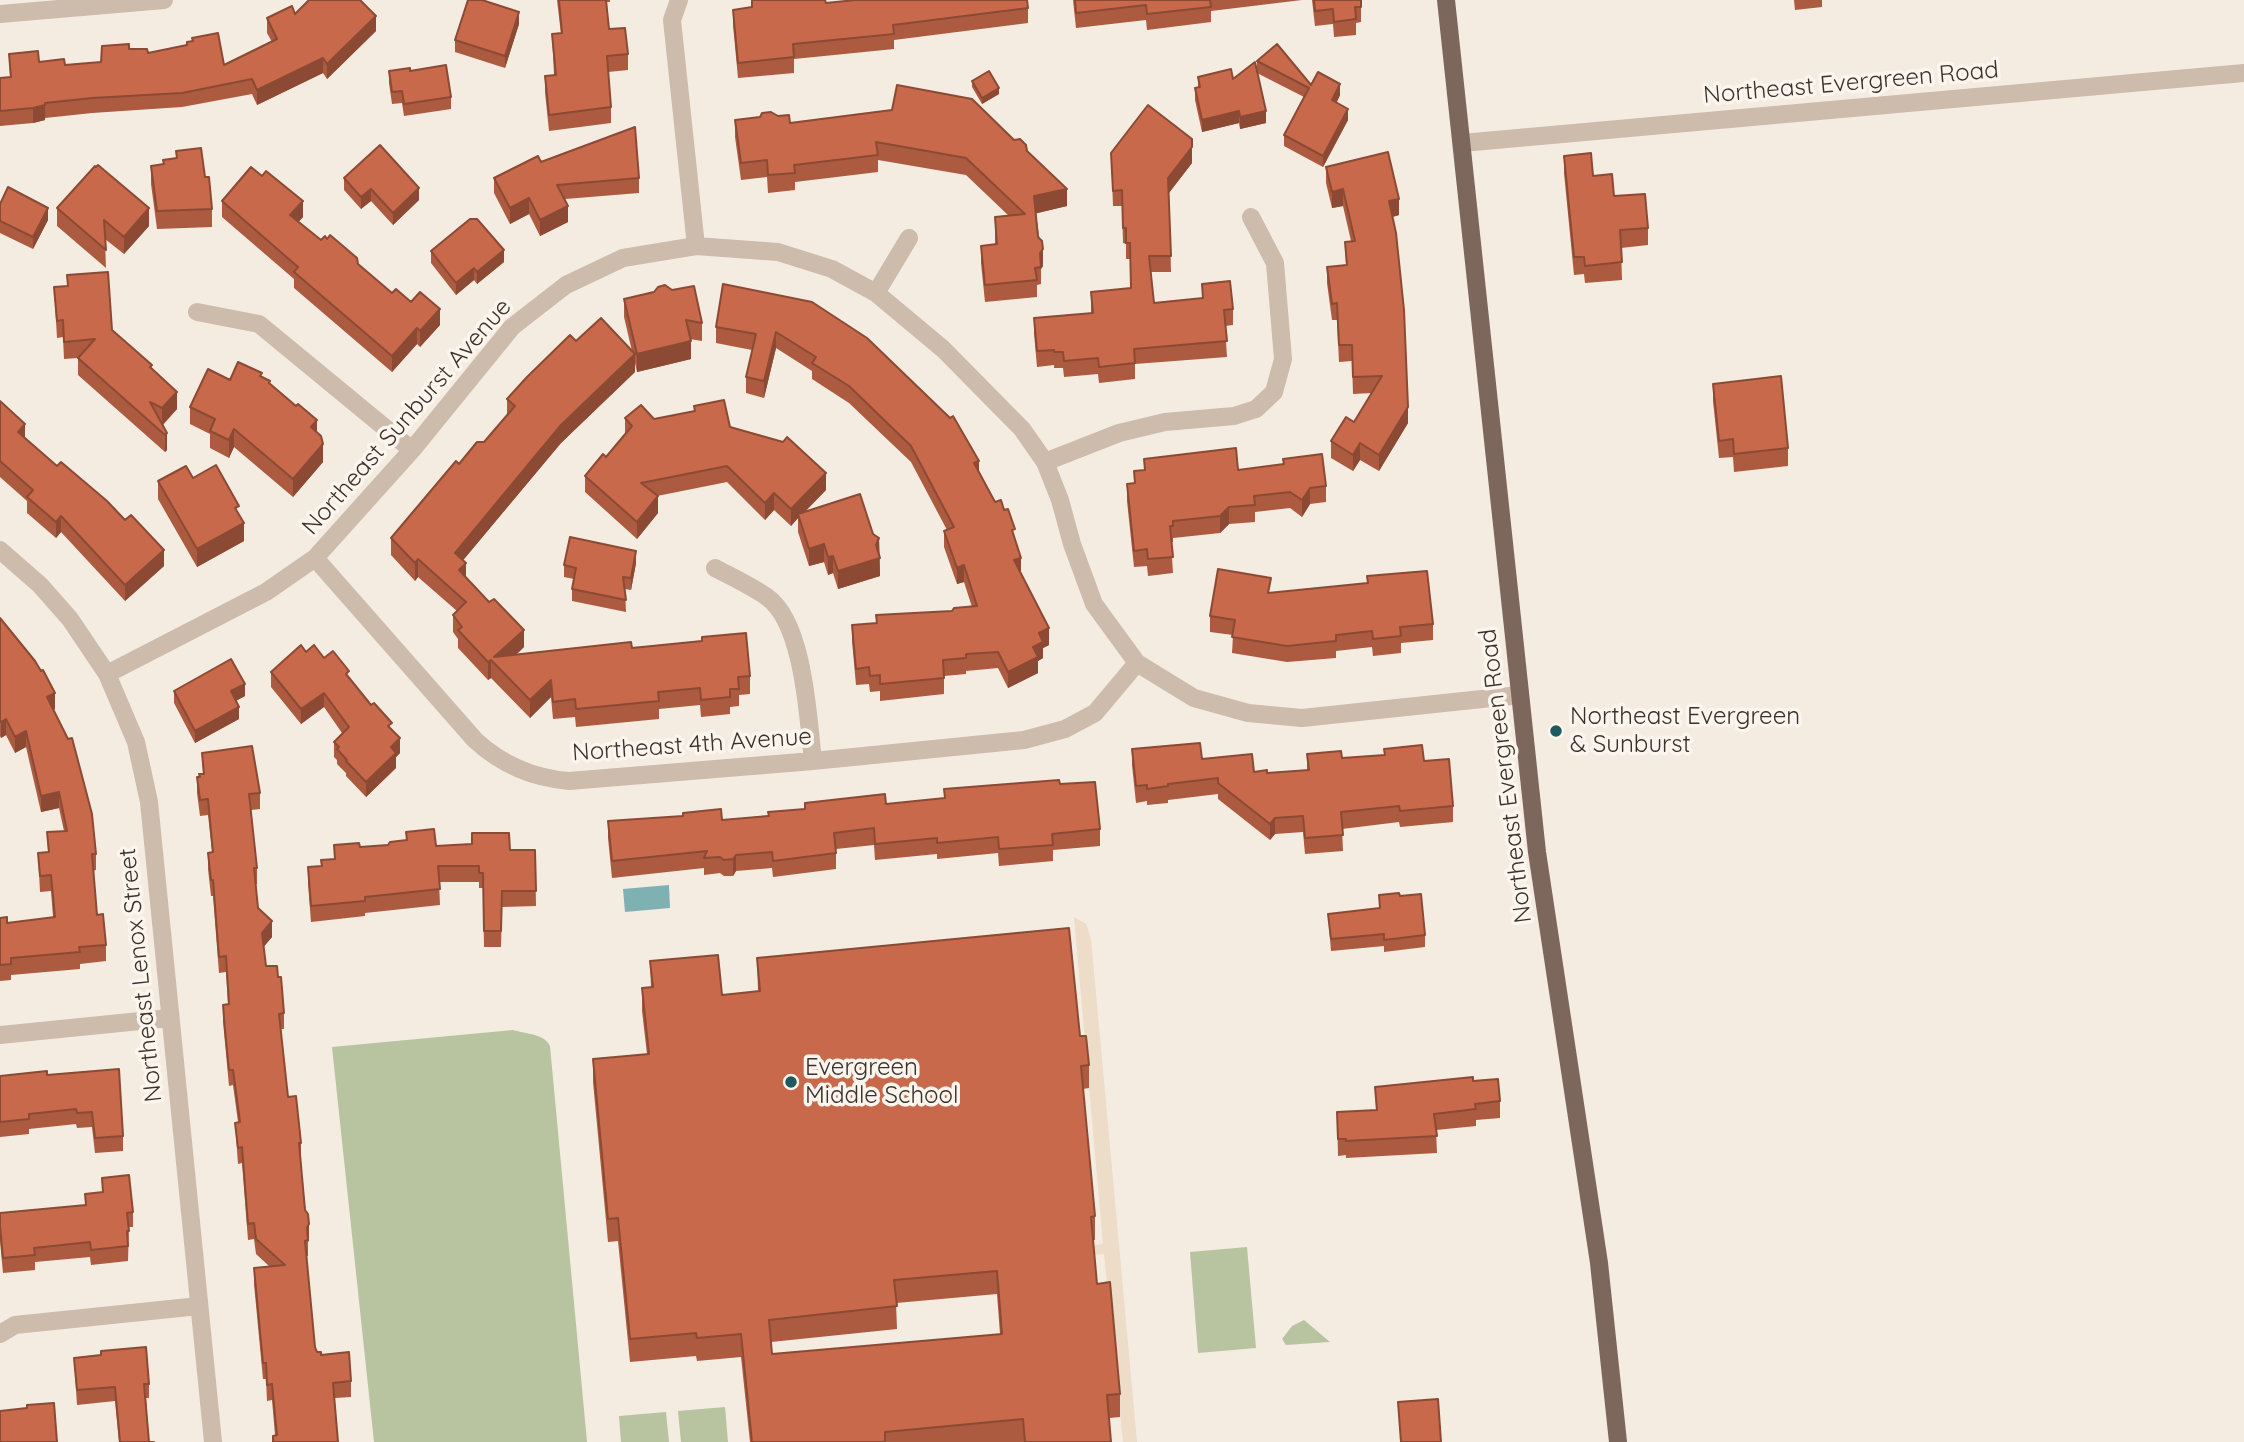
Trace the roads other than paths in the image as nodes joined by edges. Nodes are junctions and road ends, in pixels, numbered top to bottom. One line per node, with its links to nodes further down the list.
1 (164, 0): 4 (street)
2 (679, 0): 10 (street)
3 (1446, 0): 7 (main road, Northeast Evergreen Road)
4 (87, 3): 5 (street)
5 (0, 14)
6 (2244, 73): 7 (street, Northeast Evergreen Road)
7 (1462, 143): 20 (main road, Northeast Evergreen Road)
8 (1251, 218): 14 (street)
9 (909, 238): 11 (street)
10 (696, 246): 11 (street, Northeast Sunburst Avenue); 13 (street, Northeast Sunburst Avenue)
11 (876, 293): 14 (street, Northeast Sunburst Avenue)
12 (197, 312): 13 (street)
13 (412, 450): 16 (street, Northeast Sunburst Avenue)
14 (1045, 462): 18 (street, Northeast Sunburst Avenue)
15 (0, 550): 19 (street, Northeast Lenox Street)
16 (315, 558): 19 (street, Northeast Sunburst Avenue); 21 (street, Northeast 4th Avenue)
17 (715, 568): 21 (street)
18 (1137, 663): 20 (street, Northeast Sunburst Avenue); 21 (street, Northeast 4th Avenue)
19 (107, 674): 22 (street, Northeast Lenox Street)
20 (1520, 695): 27 (main road, Northeast Evergreen Road)
21 (813, 761)
22 (170, 1018): 23 (street); 24 (street, Northeast Lenox Street)
23 (0, 1035)
24 (199, 1306): 25 (street); 26 (street, Northeast Lenox Street)
25 (0, 1334)
26 (213, 1442)
27 (1618, 1442)

